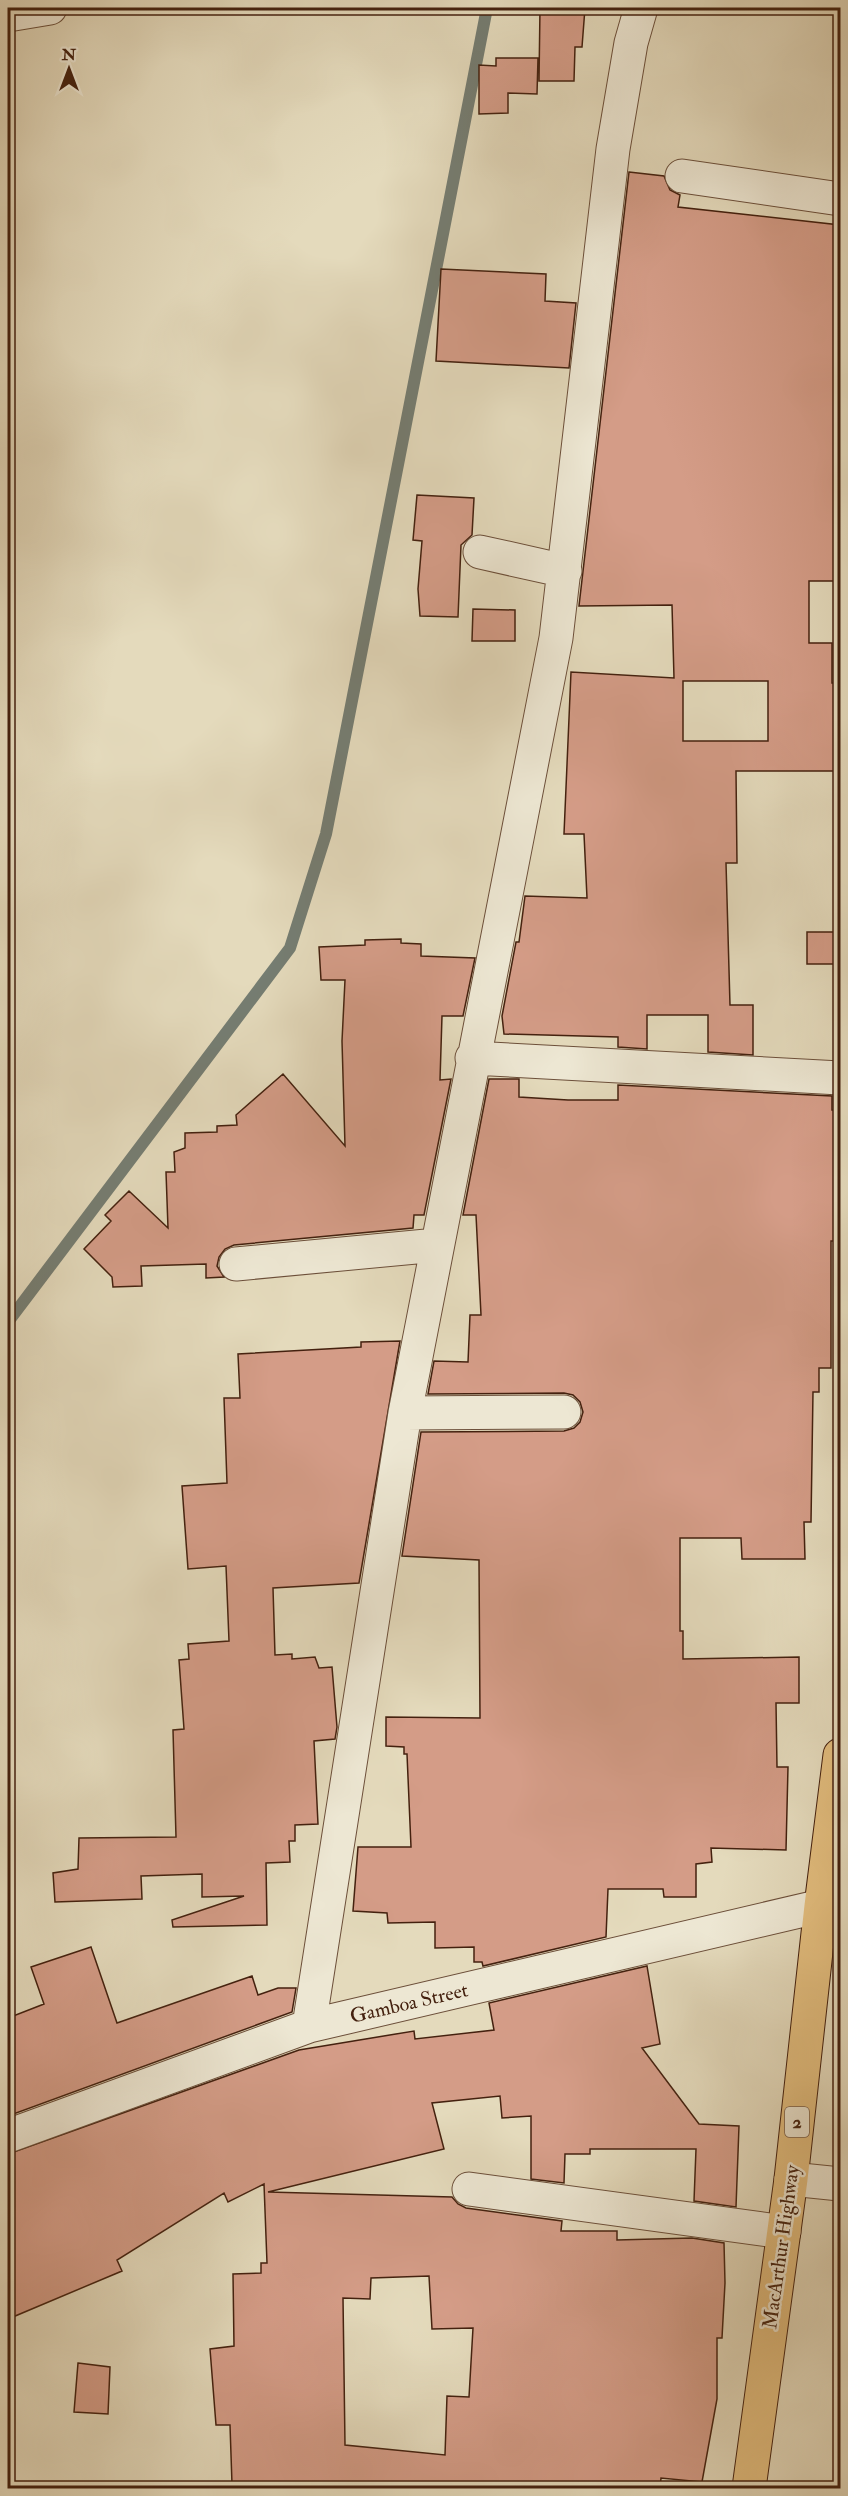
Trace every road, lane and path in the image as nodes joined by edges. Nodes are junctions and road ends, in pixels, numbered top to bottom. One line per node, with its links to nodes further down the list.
1 (50, 8): 3 (street)
2 (640, 8): 7 (street)
3 (8, 15)
4 (682, 176): 5 (street)
5 (840, 199)
6 (480, 552): 7 (street)
7 (565, 571): 8 (street)
8 (472, 1058): 9 (street); 10 (street)
9 (840, 1078)
10 (437, 1245): 11 (street); 13 (street)
11 (236, 1264)
12 (564, 1412): 13 (street)
13 (405, 1413): 16 (street)
14 (840, 1755): 15 (highway, MacArthur Highway / 2)
15 (821, 1906): 16 (street, Gamboa Street); 18 (highway, MacArthur Highway / 2)
16 (309, 2026): 17 (street, Gamboa Street)
17 (8, 2136)
18 (791, 2179): 19 (street); 21 (highway, MacArthur Highway / 2)
19 (840, 2184)
20 (469, 2189): 21 (street)
21 (784, 2232): 22 (highway, MacArthur Highway / 2)
22 (749, 2488)

